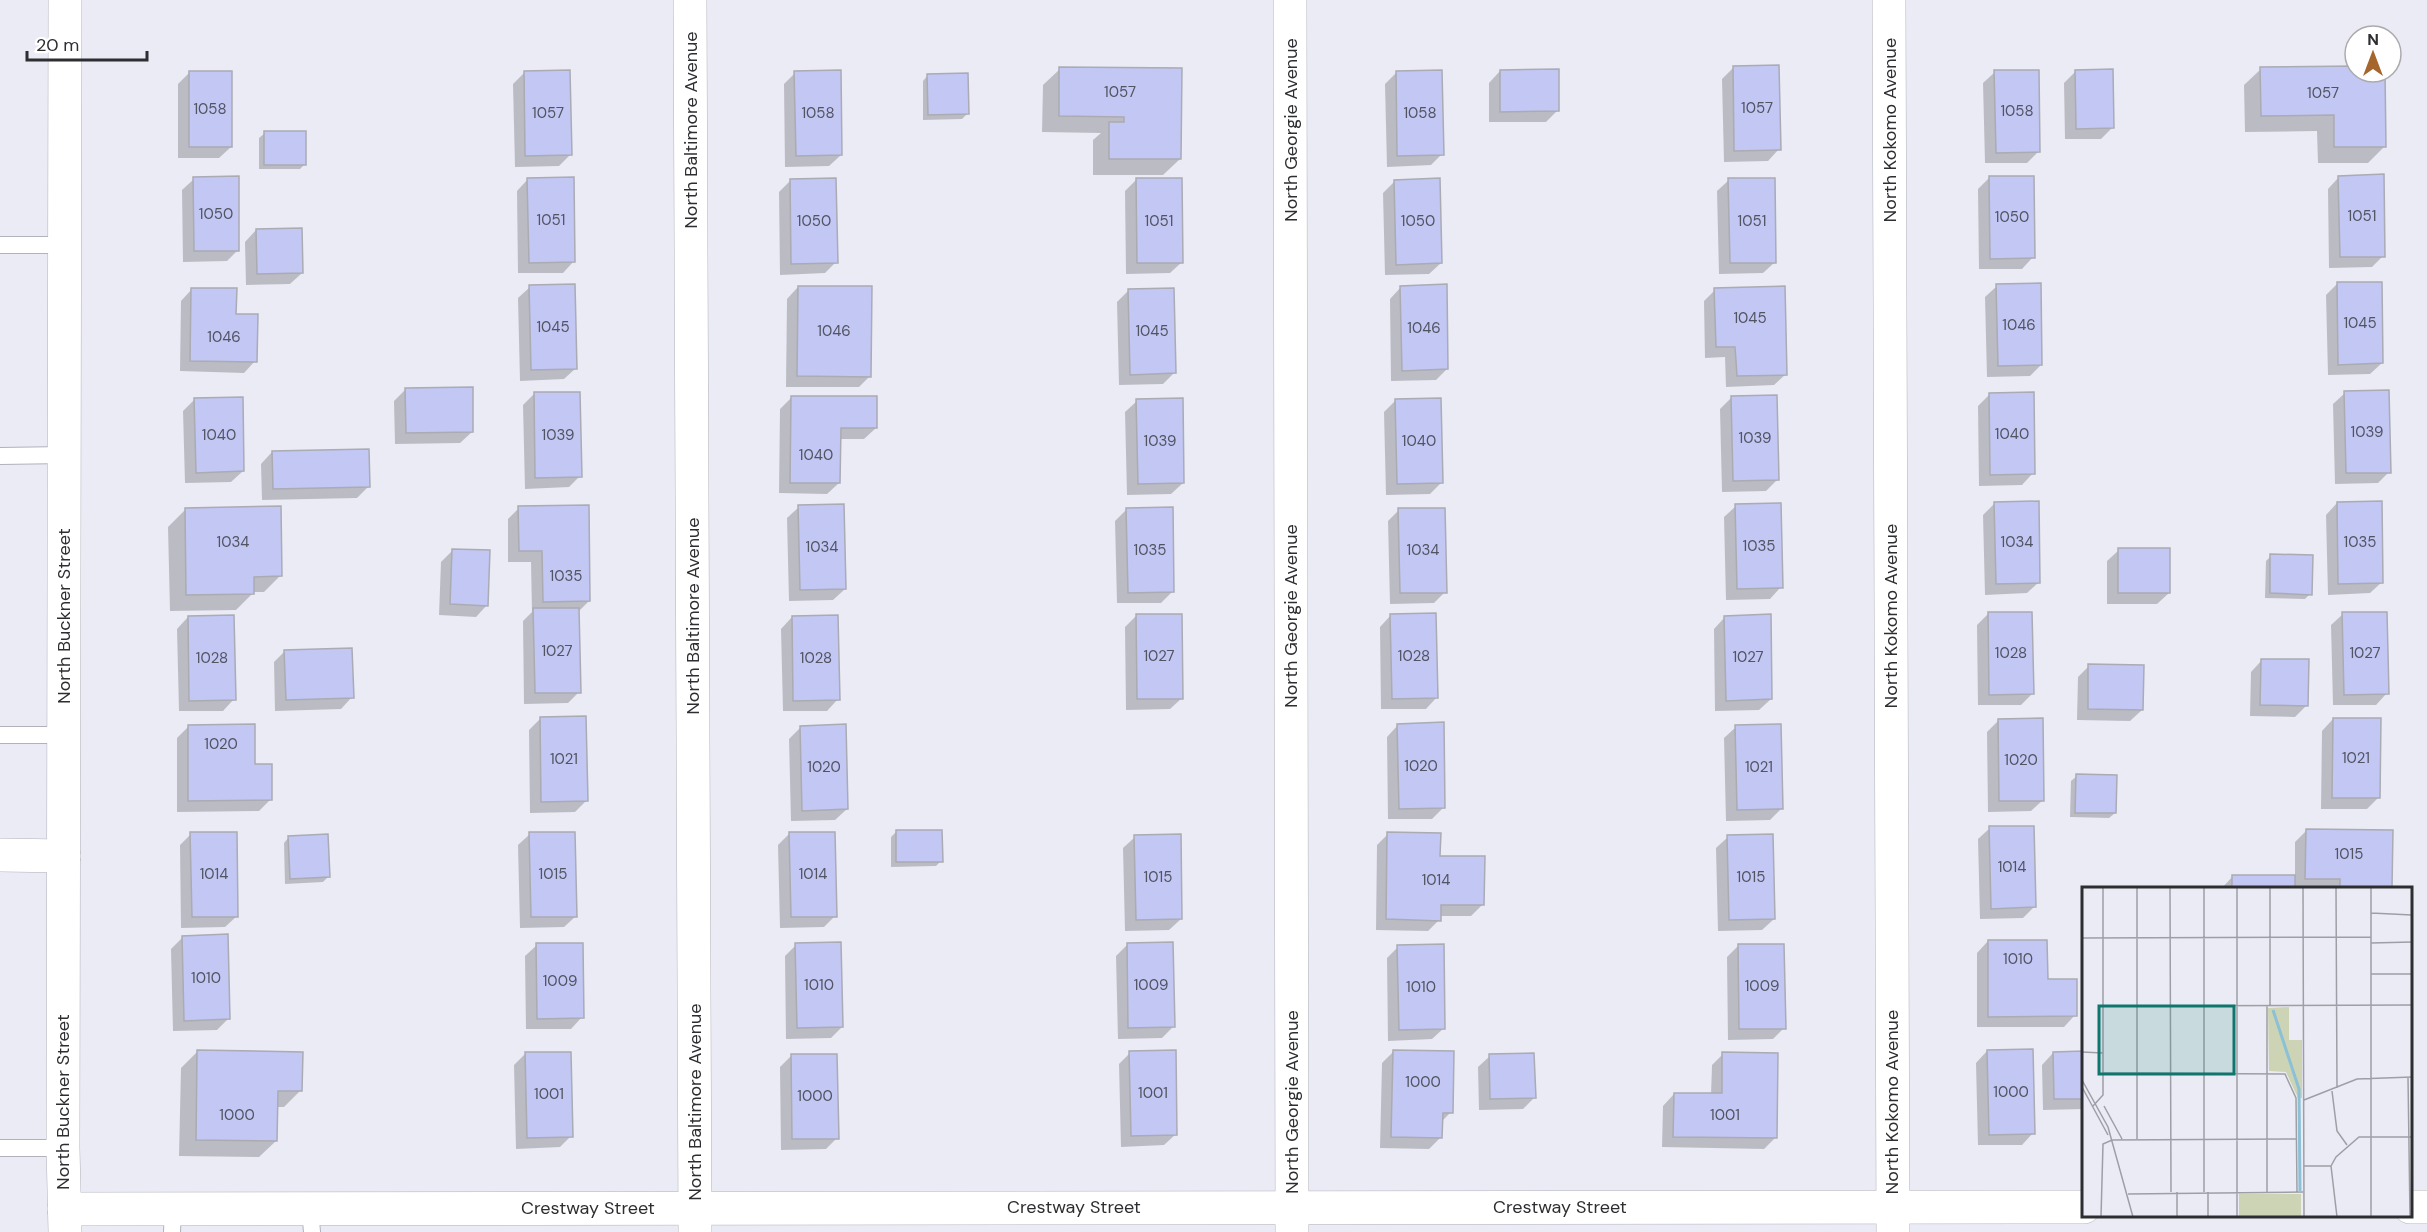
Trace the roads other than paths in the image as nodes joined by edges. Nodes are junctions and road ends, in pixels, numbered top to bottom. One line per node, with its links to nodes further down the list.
1 (65, 0): 6 (street, North Buckner Street)
2 (690, 0): 20 (street, North Baltimore Avenue)
3 (1290, 0): 16 (street, North Georgie Avenue)
4 (1890, 0): 17 (street, North Kokomo Avenue)
5 (0, 245): 6 (lane)
6 (65, 245): 7 (street, North Buckner Street)
7 (65, 455): 8 (lane); 10 (street, North Buckner Street)
8 (0, 456)
9 (0, 735): 10 (lane)
10 (64, 735): 12 (street, North Buckner Street)
11 (0, 855): 12 (street)
12 (64, 856): 14 (street, North Buckner Street)
13 (0, 1148): 14 (lane)
14 (63, 1148): 18 (street, North Buckner Street)
15 (2082, 1207): 17 (street, Crestway Street)
16 (1292, 1219): 17 (street, Crestway Street); 20 (street, Crestway Street)
17 (1893, 1219)
18 (64, 1220): 21 (street, Crestway Street)
19 (311, 1220): 20 (street, Crestway Street); 21 (street, Crestway Street)
20 (695, 1220)
21 (173, 1221)

